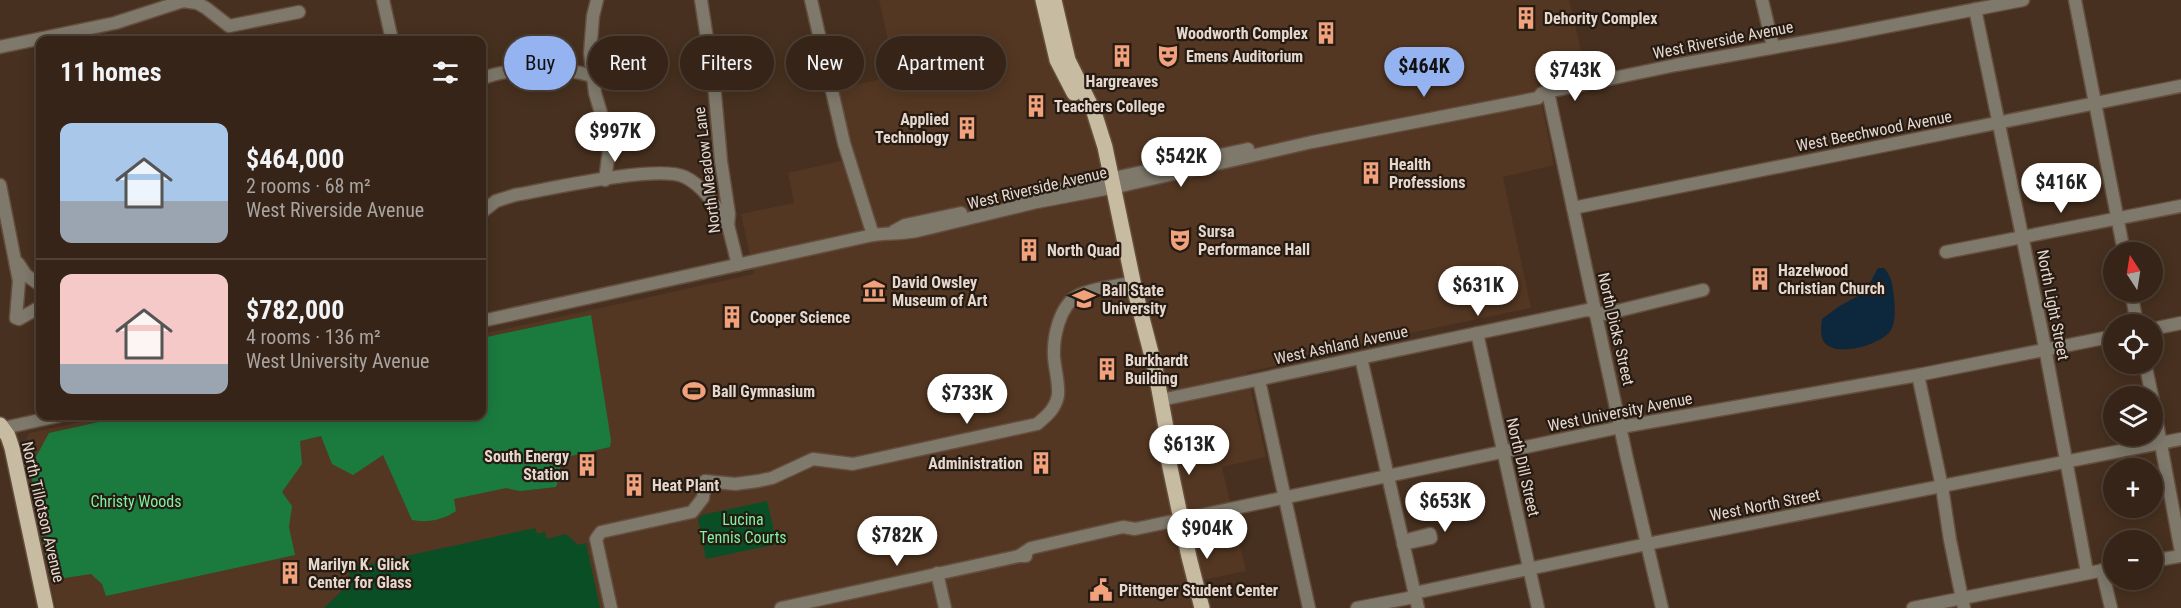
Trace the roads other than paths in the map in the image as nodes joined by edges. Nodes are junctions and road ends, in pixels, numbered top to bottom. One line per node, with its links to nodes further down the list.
1 (383, 0): 15 (street)
2 (597, 0): 16 (street)
3 (701, 0): 38 (street, North Meadow Lane)
4 (812, 0): 39 (street)
5 (1043, 0): 30 (main road)
6 (1054, 0): 30 (main road)
7 (1762, 0): 19 (street)
8 (2023, 0): 10 (street, West Riverside Avenue)
9 (2075, 0): 27 (street)
10 (1975, 9): 19 (street, West Riverside Avenue); 28 (street, North Light Street)
11 (299, 12): 12 (street)
12 (229, 26): 13 (street); 14 (street)
13 (54, 36)
14 (227, 36)
15 (391, 36)
16 (591, 36)
17 (36, 40): 18 (street)
18 (17, 44): 20 (street); 21 (street)
19 (1773, 46): 26 (street, West Riverside Avenue)
20 (0, 47)
21 (0, 56)
22 (588, 75): 23 (street)
23 (486, 77)
24 (2181, 86): 27 (street, West Beechwood Avenue)
25 (596, 90): 29 (street)
26 (1545, 93): 30 (street, West Riverside Avenue); 35 (street, North Dicks Street)
27 (2095, 103): 28 (street, West Beechwood Avenue); 37 (street)
28 (2000, 124): 35 (street, West Beechwood Avenue); 40 (street, North Light Street)
29 (604, 180): 33 (street); 38 (street)
30 (1107, 181): 39 (street, West Riverside Avenue); 46 (main road)
31 (0, 185): 43 (street)
32 (486, 201): 33 (street)
33 (496, 201): 36 (street)
34 (2181, 206): 37 (street)
35 (1573, 208): 49 (street, North Dicks Street)
36 (486, 209)
37 (2118, 218): 40 (street); 41 (street)
38 (728, 225): 44 (street, North Meadow Lane)
39 (873, 235): 44 (street)
40 (2023, 237): 42 (street); 55 (street, North Light Street)
41 (2122, 242)
42 (1946, 252)
43 (16, 261): 45 (street); 48 (street)
44 (738, 265): 50 (street)
45 (36, 282)
46 (1129, 283): 59 (main road); 63 (main road); 85 (street)
47 (1703, 290): 49 (street, West Ashland Avenue)
48 (36, 309)
49 (1595, 310): 53 (street, West Ashland Avenue); 62 (street, North Dicks Street)
50 (486, 320)
51 (2181, 323): 52 (street)
52 (2163, 326)
53 (1477, 333): 56 (street, West Ashland Avenue); 68 (street, North Dill Street)
54 (2103, 338): 55 (street, West University Avenue)
55 (2044, 350): 57 (street, West University Avenue); 69 (street, North Light Street)
56 (1361, 358): 58 (street, West Ashland Avenue); 70 (street)
57 (1918, 375): 62 (street, West University Avenue); 71 (street)
58 (1259, 380): 59 (street, West Ashland Avenue); 72 (street)
59 (1161, 400): 63 (main road)
60 (37, 420): 61 (street)
61 (1, 427): 84 (main road, North Tillotson Avenue)
62 (1621, 427): 68 (street, West University Avenue); 74 (street, North Dicks Street)
63 (1164, 439): 73 (main road)
64 (2181, 439): 65 (street, West North Street)
65 (2163, 443)
66 (2146, 446): 69 (street, West North Street)
67 (2162, 446): 75 (street)
68 (1504, 453): 70 (street, West University Avenue); 77 (street, North Dill Street)
69 (2066, 462): 71 (street, West North Street); 79 (street, North Light Street)
70 (1388, 476): 72 (street, West University Avenue); 82 (street)
71 (1942, 487): 74 (street, West North Street); 83 (street)
72 (1285, 498): 73 (street, West University Avenue); 89 (street)
73 (1180, 519): 80 (street, West University Avenue); 88 (main road)
74 (1647, 544): 77 (street, West North Street); 93 (street, North Dicks Street)
75 (2181, 554): 76 (street)
76 (2163, 558)
77 (1529, 569): 82 (street, West North Street); 92 (street, North Dill Street)
78 (2103, 570): 79 (street)
79 (2087, 572): 83 (street)
80 (938, 573): 86 (street, West University Avenue); 87 (street)
81 (2110, 590): 95 (street)
82 (1415, 594): 90 (street, West North Street); 91 (street)
83 (1963, 603): 94 (street)
84 (46, 608)
85 (611, 608)
86 (781, 608)
87 (945, 608)
88 (1202, 608)
89 (1309, 608)
90 (1357, 608)
91 (1418, 608)
92 (1538, 608)
93 (1662, 608)
94 (1913, 608)
95 (2111, 608)

